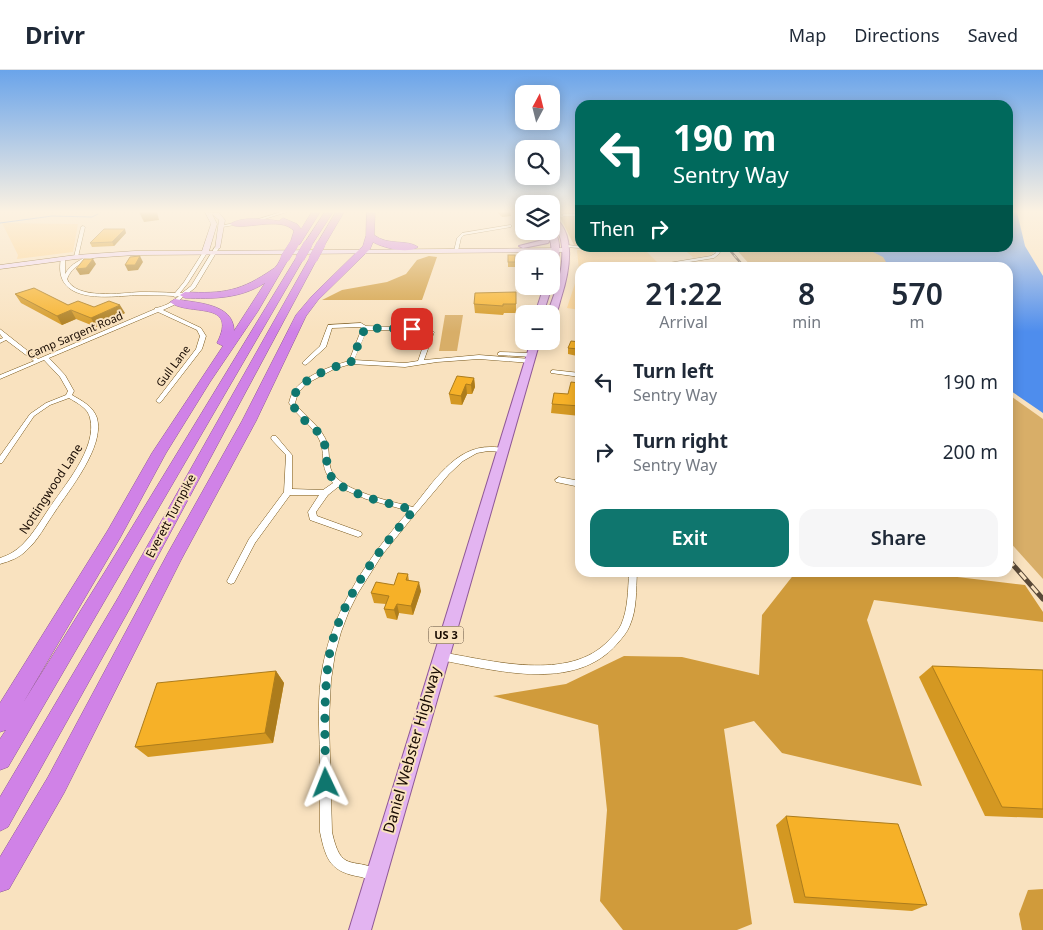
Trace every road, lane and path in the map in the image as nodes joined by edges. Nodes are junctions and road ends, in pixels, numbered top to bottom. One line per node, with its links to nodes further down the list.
1 (129, 252): 9 (main road)
2 (181, 252): 10 (main road)
3 (205, 252): 16 (street, Camp Sargent Road)
4 (215, 252): 16 (street, Camp Sargent Road)
5 (303, 252): 16 (highway); 28 (highway); 49 (highway, Everett Turnpike); 50 (highway, Everett Turnpike)
6 (360, 252): 52 (highway)
7 (568, 252): 17 (main road)
8 (717, 252): 12 (street)
9 (77, 255): 10 (main road); 11 (main road); 13 (main road)
10 (94, 256): 14 (street)
11 (63, 259): 13 (main road); 14 (street)
12 (679, 262)
13 (0, 266)
14 (65, 279): 15 (street)
15 (118, 296): 16 (street); 16 (street)
16 (176, 298): 18 (street, Camp Sargent Road); 28 (highway)
17 (554, 305)
18 (157, 310): 24 (street, Camp Sargent Road); 33 (street, Gull Lane)
19 (365, 328): 25 (street); 26 (street); 27 (street)
20 (0, 331): 21 (street)
21 (7, 338): 22 (street); 24 (street)
22 (0, 341)
23 (533, 352): 26 (street); 35 (main road, Daniel Webster Highway / US 3)
24 (42, 359): 31 (street, Camp Sargent Road); 32 (street)
25 (351, 362): 26 (street); 38 (street)
26 (421, 362)
27 (305, 364)
28 (211, 372): 48 (highway)
29 (553, 372): 30 (street)
30 (575, 374)
31 (0, 377)
32 (69, 396): 36 (street); 44 (street, Nottingwood Lane)
33 (159, 402)
34 (274, 438): 40 (street)
35 (502, 450): 42 (street); 47 (main road, Daniel Webster Highway / US 3)
36 (0, 461)
37 (559, 480): 39 (street)
38 (338, 483): 41 (street); 42 (street)
39 (575, 483)
40 (288, 492): 41 (street); 46 (street)
41 (325, 493): 43 (street)
42 (414, 510): 51 (street)
43 (358, 534)
44 (0, 561)
45 (633, 577): 47 (street)
46 (231, 581)
47 (440, 656): 51 (main road, Daniel Webster Highway / US 3)
48 (0, 722)
49 (0, 759)
50 (0, 819)
51 (376, 874): 53 (main road, Daniel Webster Highway / US 3)
52 (0, 880)
53 (360, 930)

